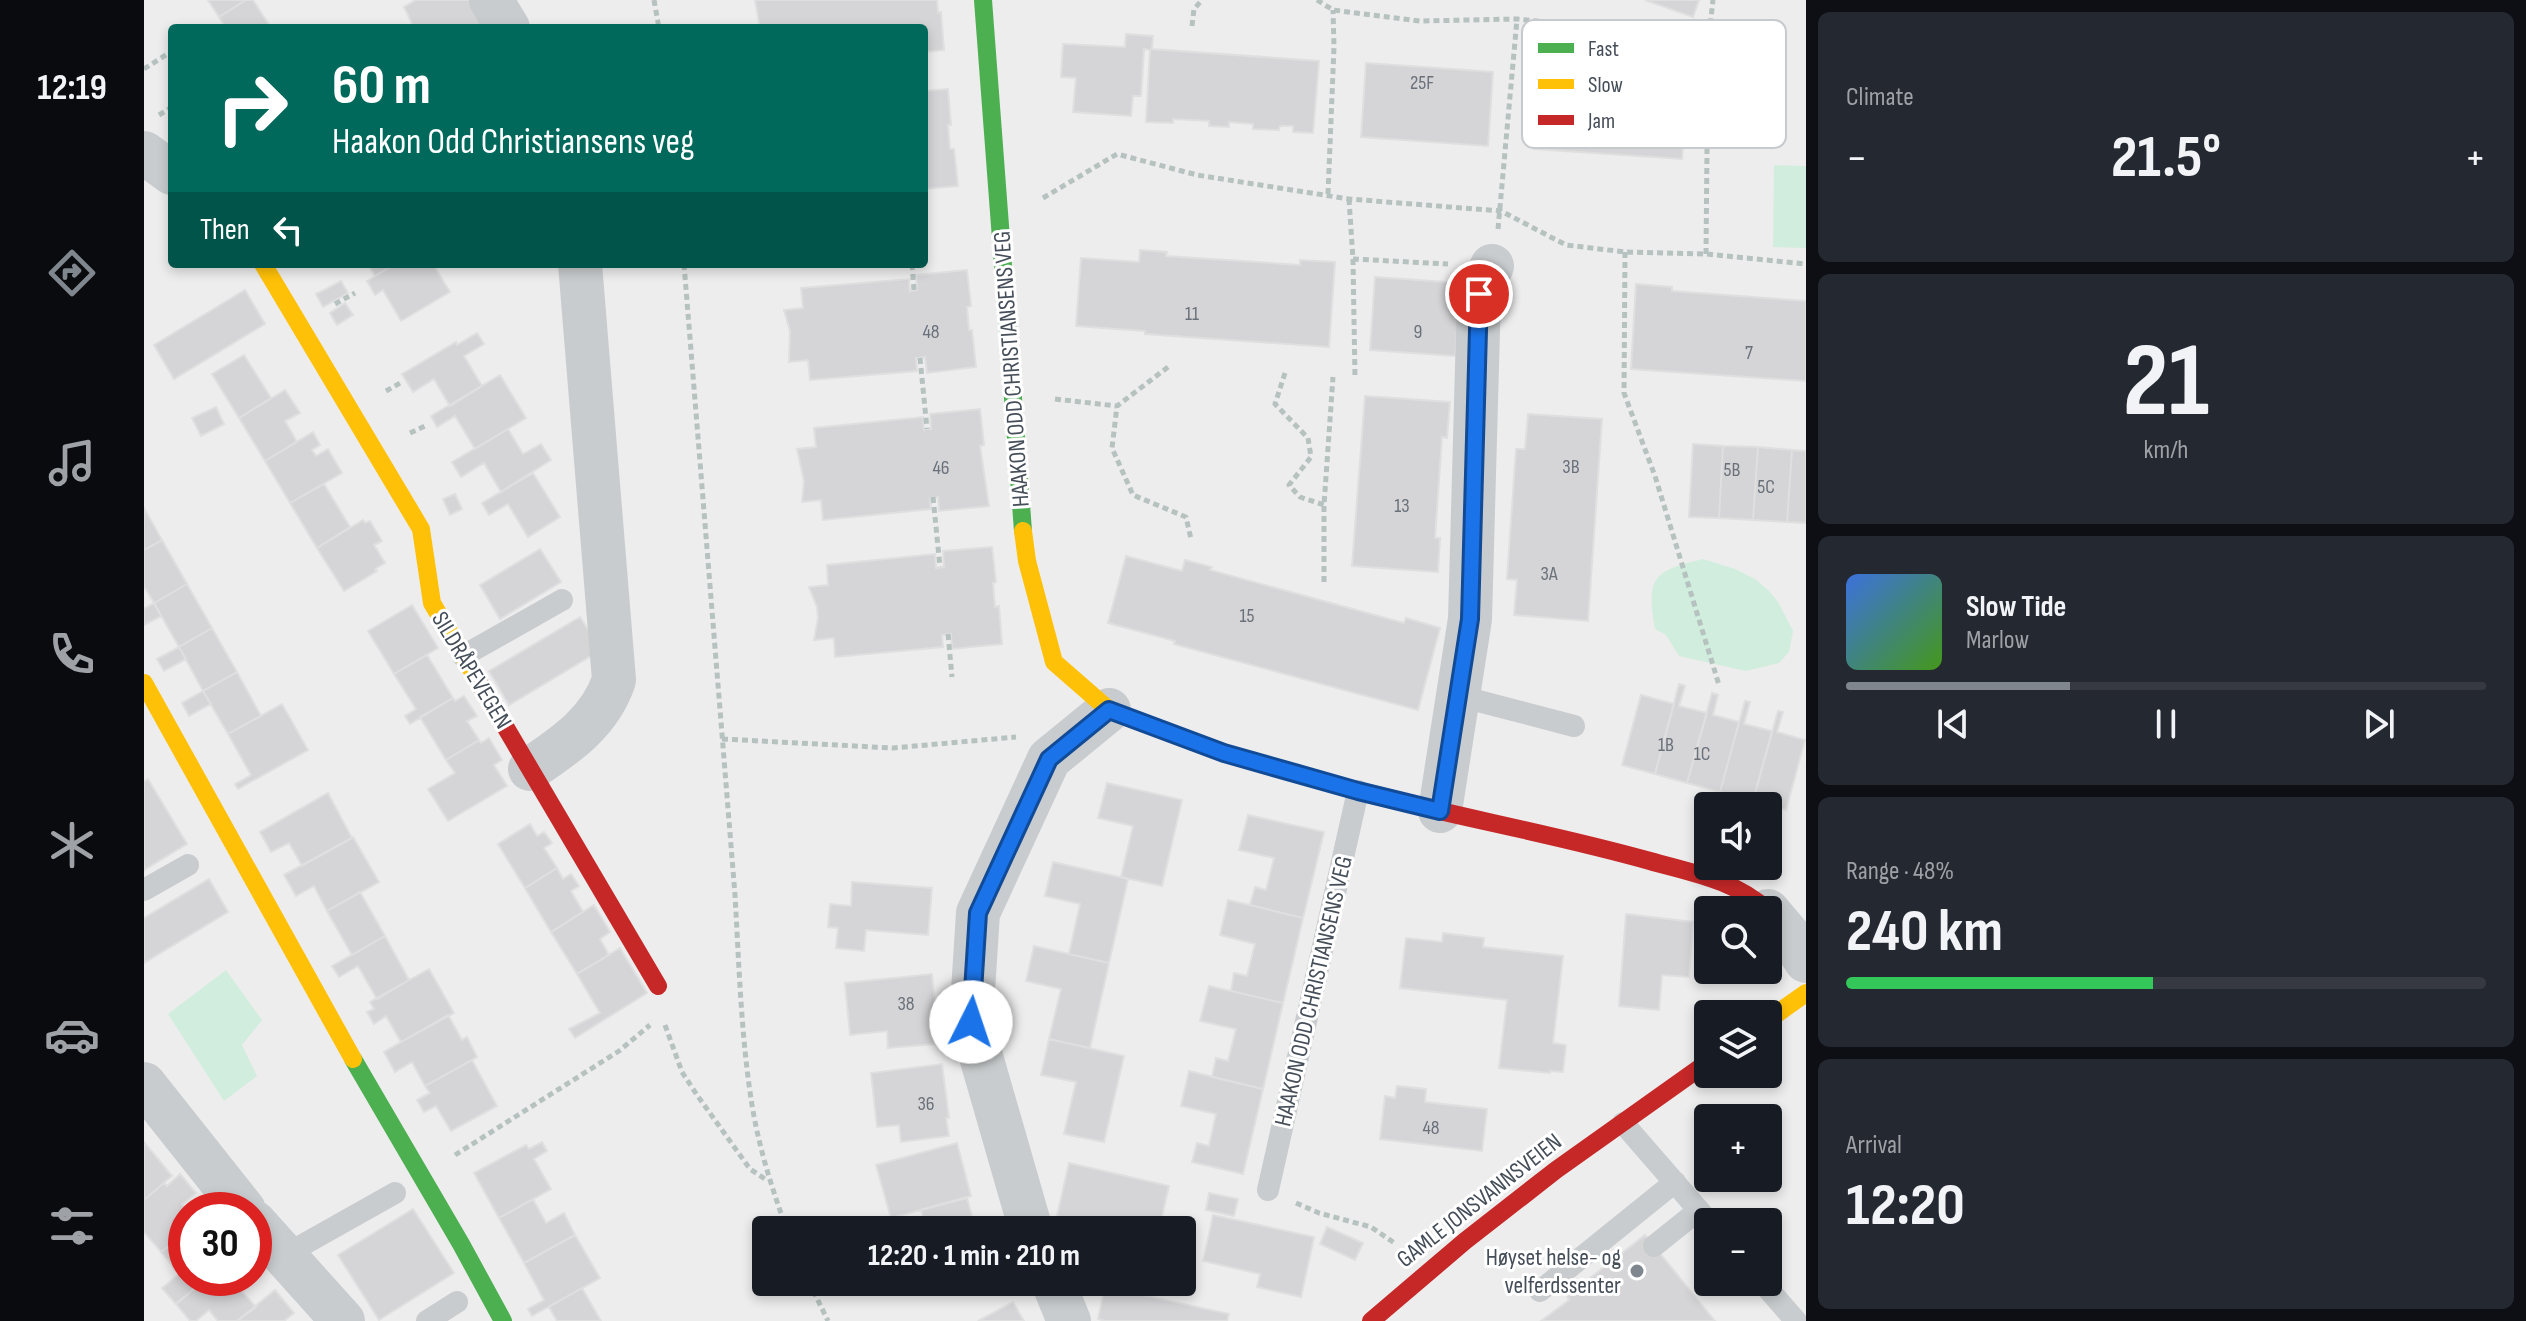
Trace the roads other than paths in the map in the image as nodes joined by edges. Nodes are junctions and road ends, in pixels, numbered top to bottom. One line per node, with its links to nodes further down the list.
1 (491, 0): 3 (street)
2 (983, 0): 13 (street, HAAKON ODD CHRISTIANSENS VEG)
3 (506, 24)
4 (144, 153): 5 (street)
5 (168, 170)
6 (1492, 266): 12 (street)
7 (265, 268): 10 (street, SILDRÅPEVEGEN)
8 (580, 268): 15 (street)
9 (562, 600): 10 (lane)
10 (463, 656): 15 (street, SILDRÅPEVEGEN)
11 (144, 683): 45 (street)
12 (1459, 696): 14 (lane); 17 (street)
13 (1097, 720): 16 (street, HAAKON ODD CHRISTIANSENS VEG); 34 (street)
14 (1574, 726)
15 (530, 769): 23 (street, SILDRÅPEVEGEN)
16 (1358, 791): 17 (street, HAAKON ODD CHRISTIANSENS VEG); 30 (lane, HAAKON ODD CHRISTIANSENS VEG)
17 (1440, 811): 20 (street, HAAKON ODD CHRISTIANSENS VEG)
18 (188, 865): 19 (lane)
19 (144, 890)
20 (1752, 896)
21 (1782, 928): 22 (street, HAAKON ODD CHRISTIANSENS VEG)
22 (1806, 961)
23 (658, 986)
24 (1806, 993): 25 (street)
25 (1782, 1010)
26 (1694, 1072): 28 (street, GAMLE JONSVANNSVEIEN)
27 (144, 1084): 31 (street)
28 (1623, 1123): 29 (lane); 47 (street, GAMLE JONSVANNSVEIEN)
29 (1675, 1182): 33 (lane); 39 (lane)
30 (1268, 1190)
31 (230, 1192)
32 (395, 1193): 38 (lane)
33 (1697, 1208)
34 (1027, 1216)
35 (1694, 1222): 37 (lane)
36 (272, 1243): 38 (street)
37 (1654, 1246)
38 (283, 1256): 43 (street)
39 (1540, 1291)
40 (1059, 1296): 46 (street)
41 (1774, 1296): 48 (lane)
42 (457, 1302): 44 (lane)
43 (343, 1321)
44 (427, 1321)
45 (503, 1321)
46 (1069, 1321)
47 (1371, 1321)
48 (1796, 1321)

